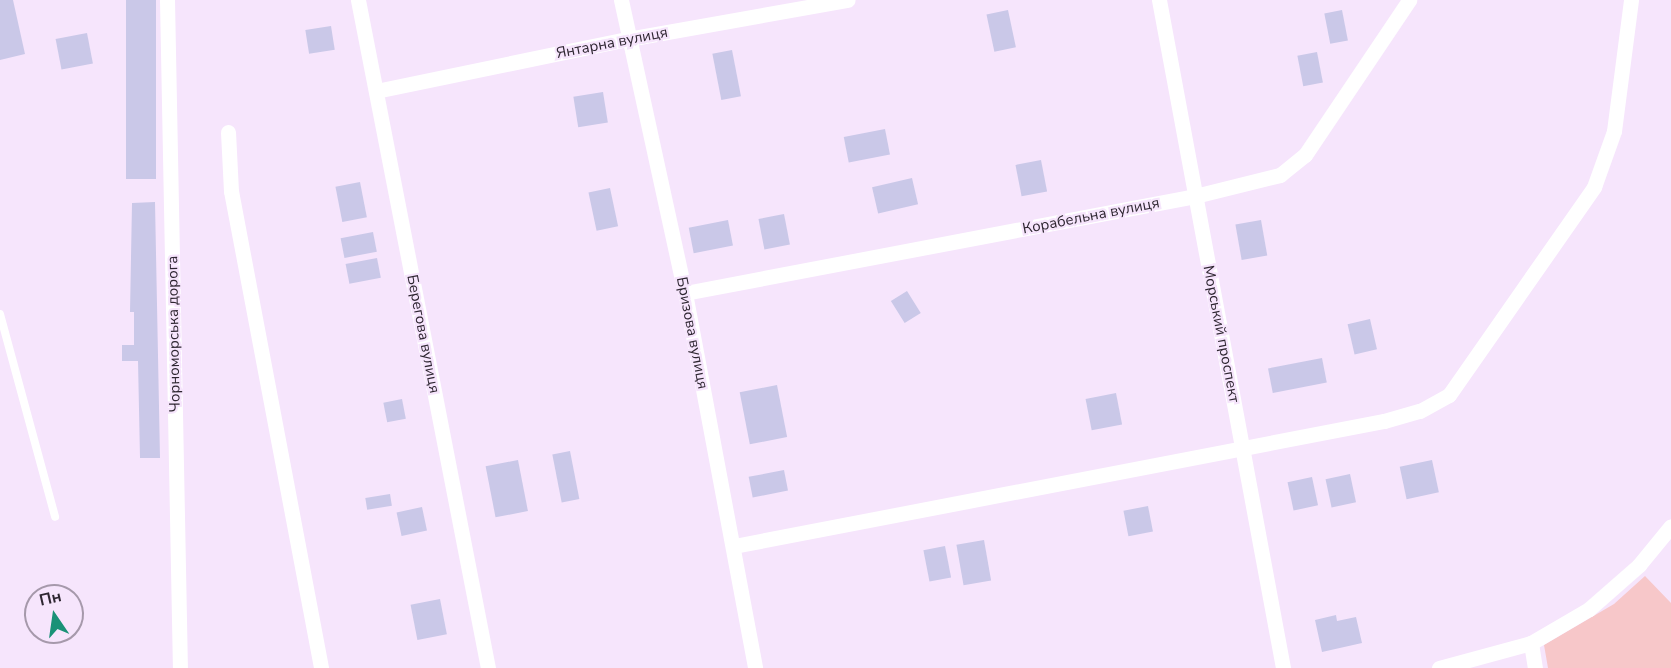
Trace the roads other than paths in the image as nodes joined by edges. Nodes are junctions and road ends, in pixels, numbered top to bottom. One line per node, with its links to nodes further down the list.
1 (167, 0): 19 (street, Чорноморська дорога)
2 (358, 0): 9 (street, Берегова вулиця)
3 (621, 0): 8 (street, Бризова вулиця)
4 (848, 0): 8 (street, Янтарна вулиця)
5 (1158, 0): 11 (street, Морський проспект)
6 (1409, 0): 11 (street, Корабельна вулиця)
7 (1631, 0): 14 (street)
8 (628, 39): 9 (street, Янтарна вулиця); 12 (street, Бризова вулиця)
9 (376, 91): 21 (street, Берегова вулиця)
10 (228, 132): 20 (street)
11 (1195, 196): 12 (street, Корабельна вулиця); 14 (street, Морський проспект)
12 (685, 293): 17 (street, Бризова вулиця)
13 (0, 314): 15 (lane)
14 (1242, 446): 17 (street); 23 (street, Морський проспект)
15 (55, 517)
16 (1671, 526): 18 (street)
17 (734, 546): 22 (street, Бризова вулиця)
18 (1531, 643): 24 (street); 25 (street)
19 (180, 668)
20 (321, 668)
21 (488, 668)
22 (755, 668)
23 (1283, 668)
24 (1439, 668)
25 (1535, 668)

